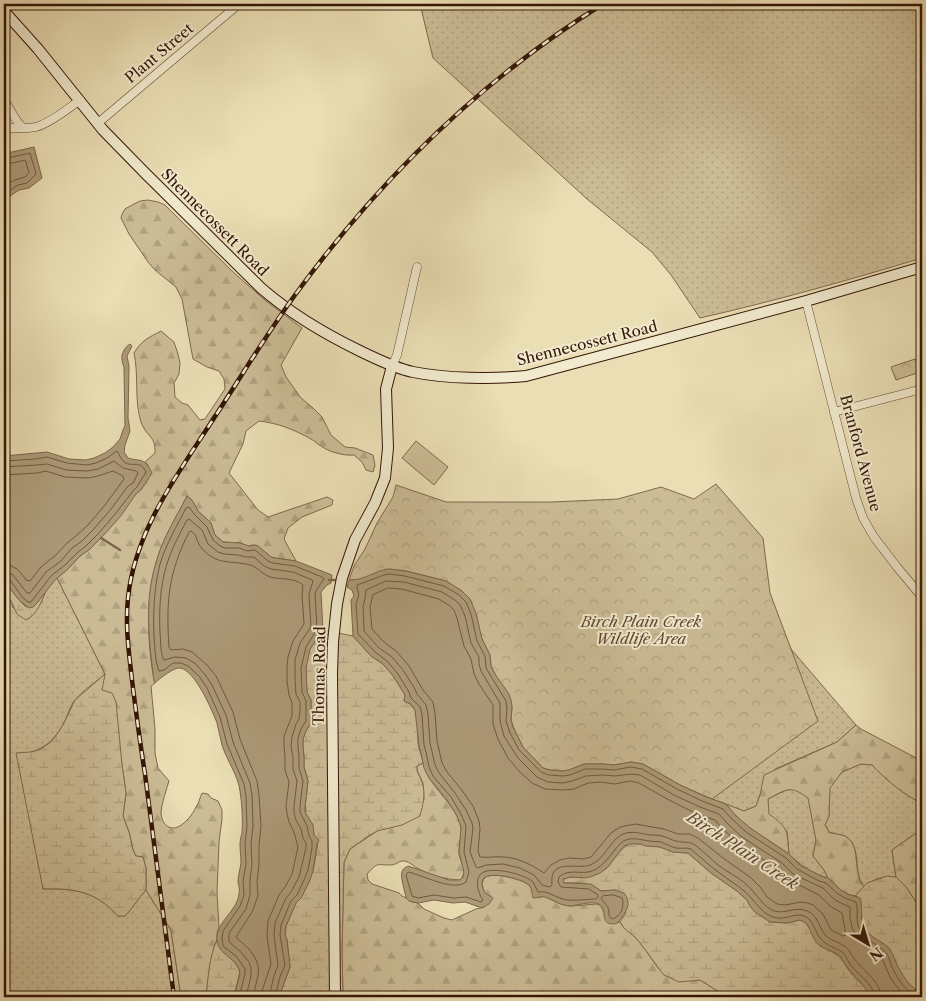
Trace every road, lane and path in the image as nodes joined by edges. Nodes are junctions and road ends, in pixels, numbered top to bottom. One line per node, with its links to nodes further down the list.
1 (238, 4): 5 (street, Plant Street)
2 (4, 11): 3 (main road, Shennecossett Road)
3 (80, 100): 5 (main road, Shennecossett Road); 7 (street)
4 (4, 101): 7 (street)
5 (98, 123): 11 (main road, Shennecossett Road)
6 (4, 128): 7 (street)
7 (24, 128)
8 (417, 267): 11 (street)
9 (922, 267): 10 (main road, Shennecossett Road)
10 (806, 301): 11 (main road, Shennecossett Road); 13 (street, Branford Avenue)
11 (392, 366): 15 (main road, Thomas Road)
12 (922, 389): 13 (street)
13 (834, 412): 14 (street, Branford Avenue)
14 (922, 597)
15 (335, 997)

